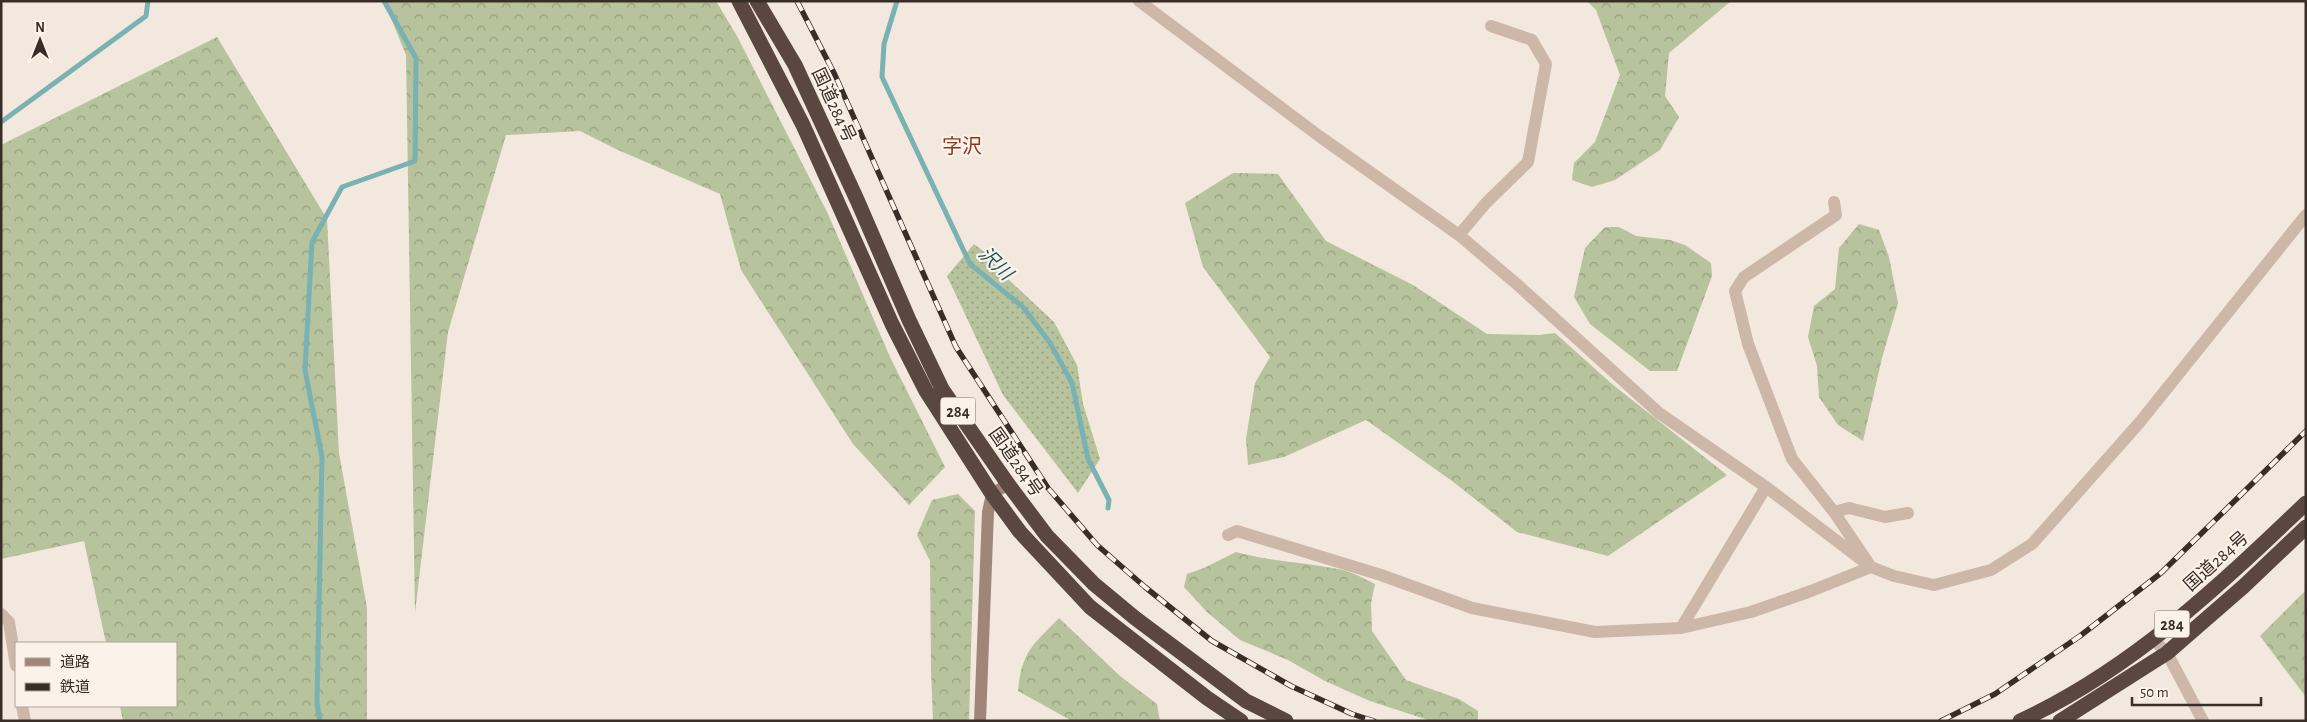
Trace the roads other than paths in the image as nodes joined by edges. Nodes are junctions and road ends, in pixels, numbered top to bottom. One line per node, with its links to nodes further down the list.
1 (740, 1): 10 (highway, 国道284号 / 284)
2 (757, 1): 8 (highway, 国道284号 / 284)
3 (1139, 1): 7 (street)
4 (1491, 26): 7 (street)
5 (1834, 202): 12 (street)
6 (2306, 215): 16 (street)
7 (1459, 235): 9 (street)
8 (1008, 484): 10 (street); 22 (highway, 国道284号 / 284)
9 (1766, 487): 16 (street); 18 (street)
10 (992, 494): 24 (highway, 国道284号 / 284); 27 (street)
11 (2306, 503): 19 (highway, 国道284号 / 284)
12 (1834, 512): 13 (street); 16 (street)
13 (1908, 513)
14 (2306, 527): 20 (highway, 国道284号 / 284)
15 (1228, 535): 18 (street)
16 (1871, 567): 18 (street)
17 (1, 614): 21 (street)
18 (1681, 628)
19 (2154, 640): 20 (street); 25 (highway, 国道284号 / 284)
20 (2167, 653): 29 (highway, 国道284号 / 284); 30 (street)
21 (15, 660)
22 (1246, 701): 24 (street); 28 (highway, 国道284号 / 284)
23 (22, 707): 26 (street)
24 (1235, 720)
25 (2025, 720)
26 (25, 721)
27 (980, 721)
28 (1286, 721)
29 (2060, 721)
30 (2202, 721)

